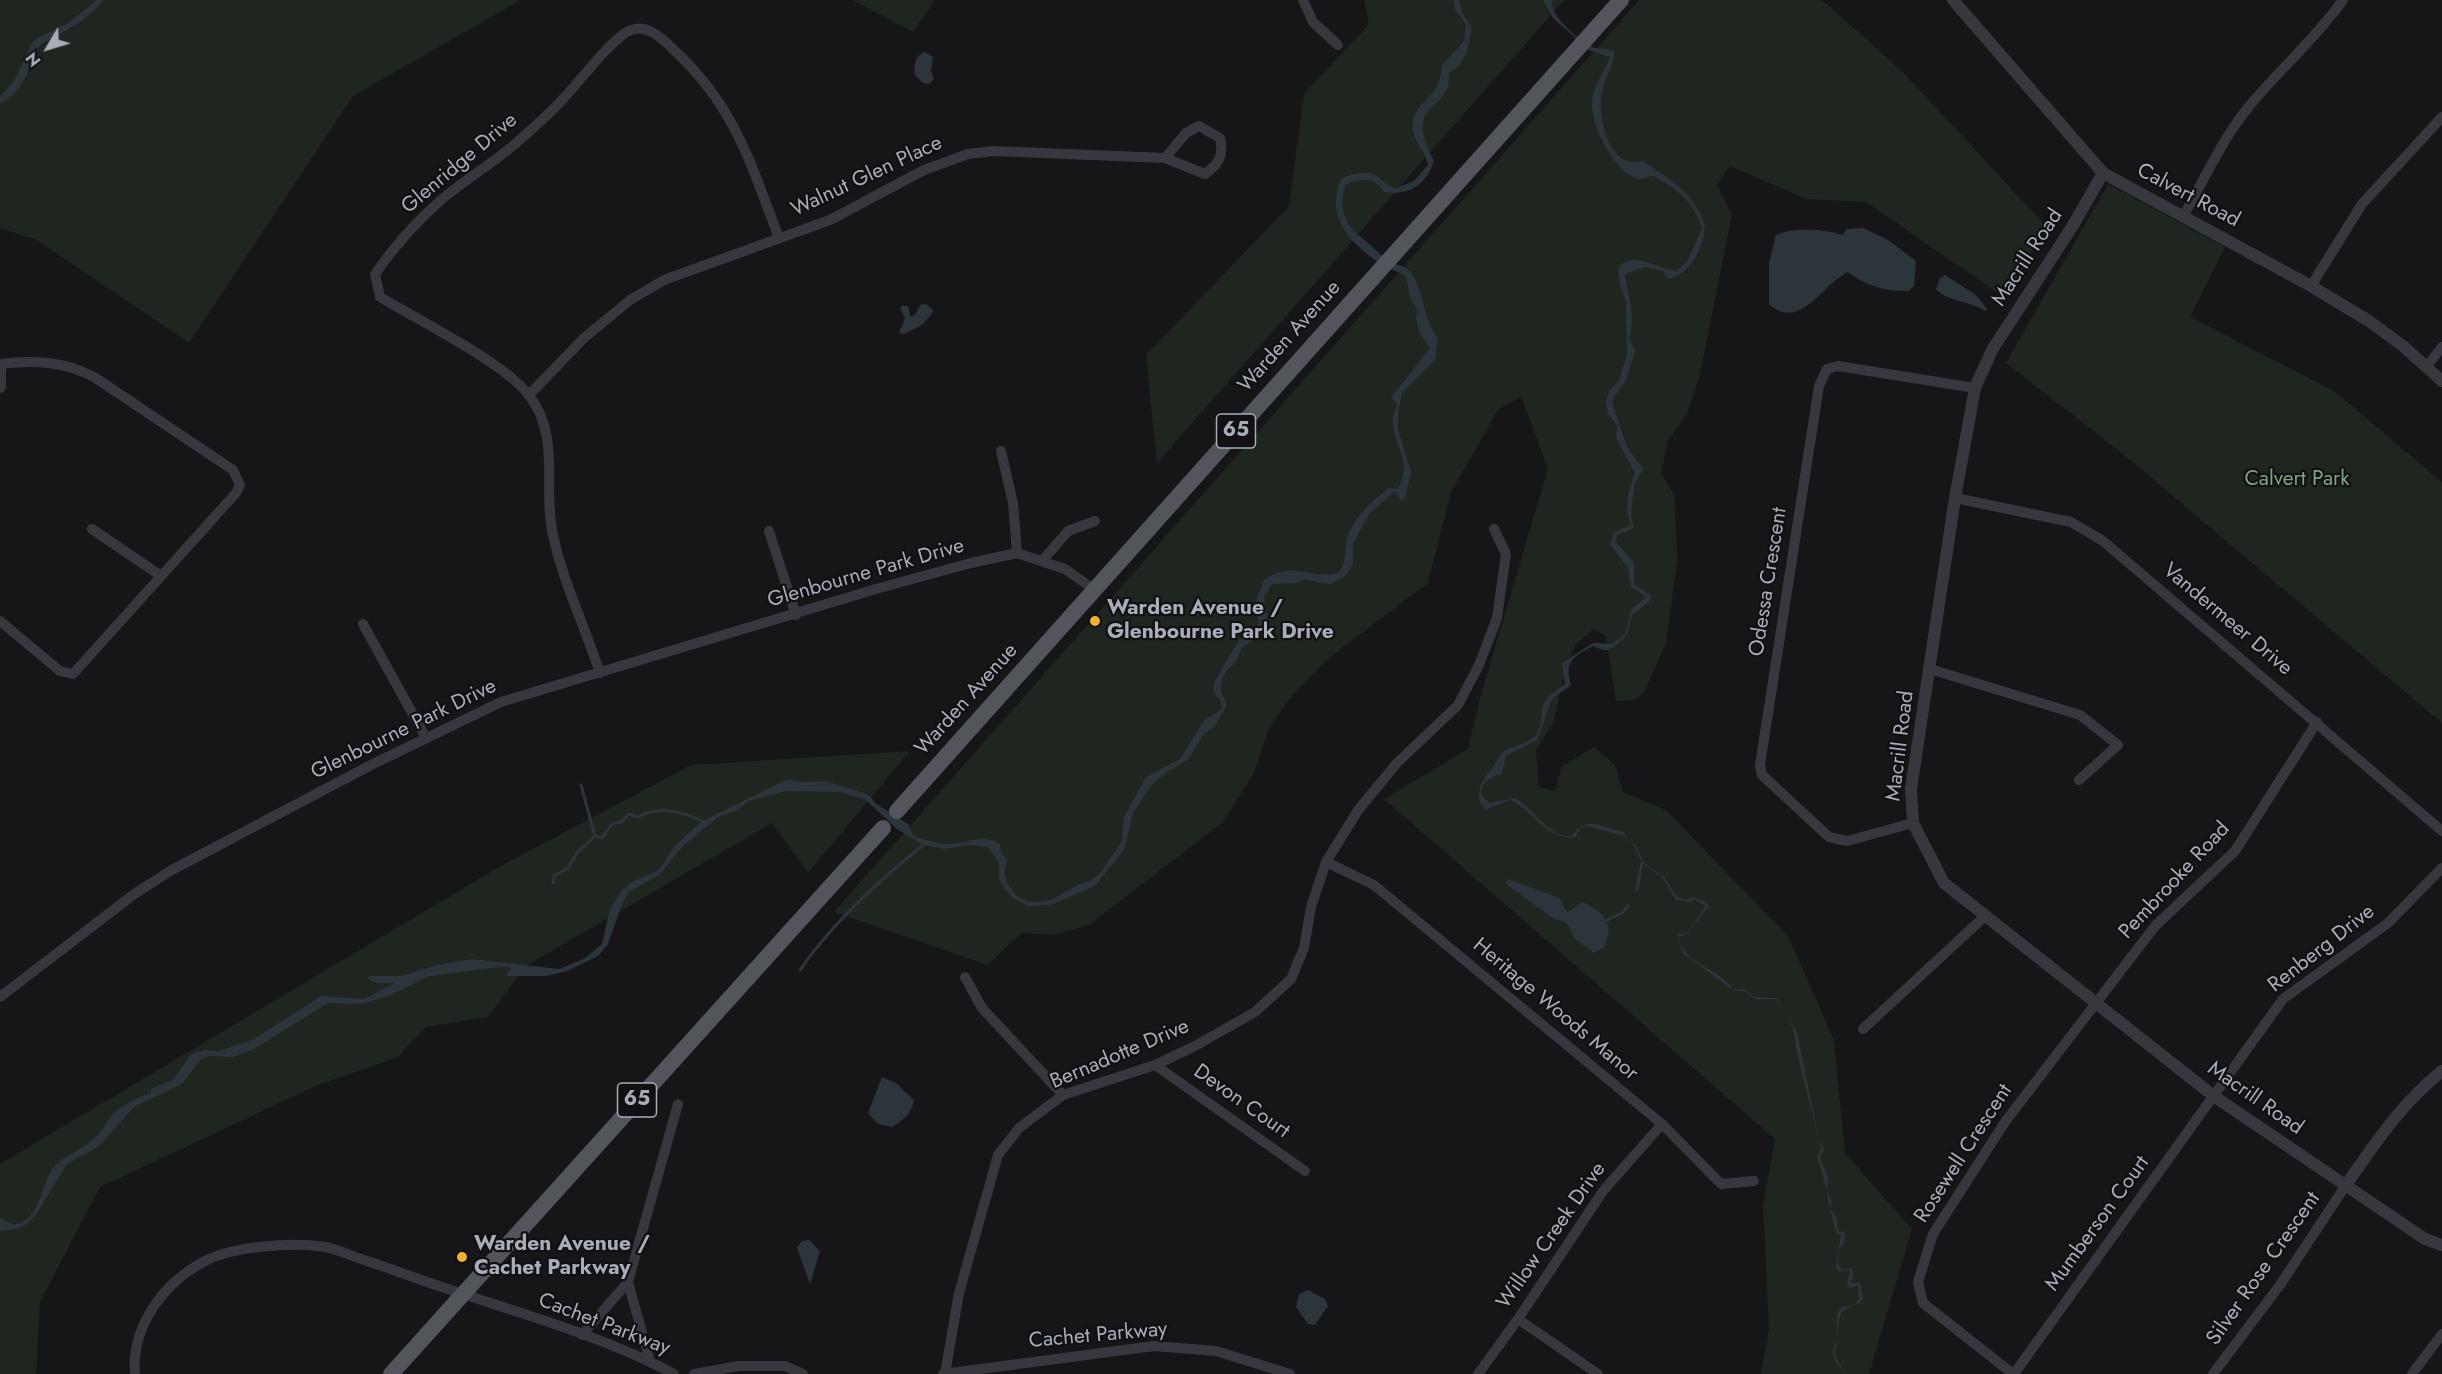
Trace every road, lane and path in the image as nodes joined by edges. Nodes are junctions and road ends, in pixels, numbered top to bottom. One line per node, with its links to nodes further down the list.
1 (1303, 0): 5 (street)
2 (1621, 0): 28 (main road, Warden Avenue / 65)
3 (1953, 0): 8 (street, Calvert Road)
4 (2343, 0): 9 (street)
5 (1338, 45)
6 (2442, 117): 11 (street)
7 (1165, 158): 7 (street, Walnut Glen Place); 10 (street, Walnut Glen Place)
8 (2103, 173): 9 (street, Calvert Road); 17 (street, Macrill Road)
9 (2184, 215): 11 (street, Calvert Road)
10 (779, 238): 18 (street, Walnut Glen Place); 18 (street, Glenridge Drive)
11 (2311, 286): 14 (street, Calvert Road)
12 (2442, 347): 14 (street)
13 (0, 366): 16 (street); 27 (street)
14 (2426, 367): 15 (street, Calvert Road)
15 (2442, 381)
16 (0, 387)
17 (1975, 388): 20 (street, Macrill Road); 38 (street, Odessa Crescent)
18 (529, 395): 33 (street, Glenridge Drive)
19 (1001, 451): 25 (street)
20 (1955, 498): 32 (street, Macrill Road); 34 (street, Vandermeer Drive)
21 (1095, 521): 26 (street)
22 (92, 529): 27 (street)
23 (1494, 529): 41 (street, Bernadotte Drive)
24 (769, 531): 29 (street)
25 (1017, 553): 26 (street, Glenbourne Park Drive); 29 (street, Glenbourne Park Drive)
26 (1042, 561): 28 (street, Glenbourne Park Drive)
27 (161, 576): 30 (street)
28 (1095, 590): 37 (main road, Warden Avenue / 65)
29 (796, 615): 33 (street, Glenbourne Park Drive)
30 (0, 621)
31 (363, 624): 35 (street)
32 (1930, 669): 36 (street); 38 (street, Macrill Road)
33 (600, 673): 35 (street, Glenbourne Park Drive)
34 (2317, 722): 40 (street, Vandermeer Drive); 46 (street, Pembrooke Road)
35 (426, 738): 45 (street, Glenbourne Park Drive)
36 (2079, 780)
37 (897, 811)
38 (1913, 823): 43 (street, Macrill Road)
39 (883, 828): 59 (main road, 65)
40 (2442, 831)
41 (1326, 862): 48 (street, Bernadotte Drive); 53 (street, Heritage Woods Manor)
42 (2442, 868): 51 (street, Renberg Drive)
43 (1984, 917): 46 (street, Macrill Road); 47 (street)
44 (965, 977): 50 (street)
45 (0, 997)
46 (2095, 1004): 51 (street, Macrill Road); 73 (street, Rosewell Crescent)
47 (1863, 1029)
48 (1155, 1065): 50 (street, Bernadotte Drive); 54 (street, Devon Court)
49 (2442, 1071): 56 (street)
50 (1063, 1095): 69 (street, Bernadotte Drive)
51 (2215, 1097): 56 (street, Macrill Road); 73 (street, Mumberson Court)
52 (678, 1104): 58 (street)
53 (1662, 1124): 55 (street, Heritage Woods Manor); 60 (street, Willow Creek Drive)
54 (1305, 1172)
55 (1754, 1181)
56 (2346, 1185): 57 (street, Macrill Road); 74 (street, Silver Rose Crescent)
57 (2442, 1245)
58 (628, 1282): 62 (street); 63 (street)
59 (463, 1293): 62 (street, Cachet Parkway); 64 (street, Cachet Parkway); 65 (main road, 65)
60 (1518, 1319): 71 (street, Willow Creek Drive); 72 (street)
61 (2442, 1334): 75 (street)
62 (582, 1335): 63 (street, Cachet Parkway)
63 (650, 1361): 66 (street, Cachet Parkway)
64 (135, 1374)
65 (391, 1374)
66 (674, 1374)
67 (694, 1374): 68 (street)
68 (803, 1374)
69 (944, 1374): 70 (street, Cachet Parkway)
70 (1290, 1374)
71 (1478, 1374)
72 (1598, 1374)
73 (2013, 1374)
74 (2213, 1374)
75 (2412, 1374)

